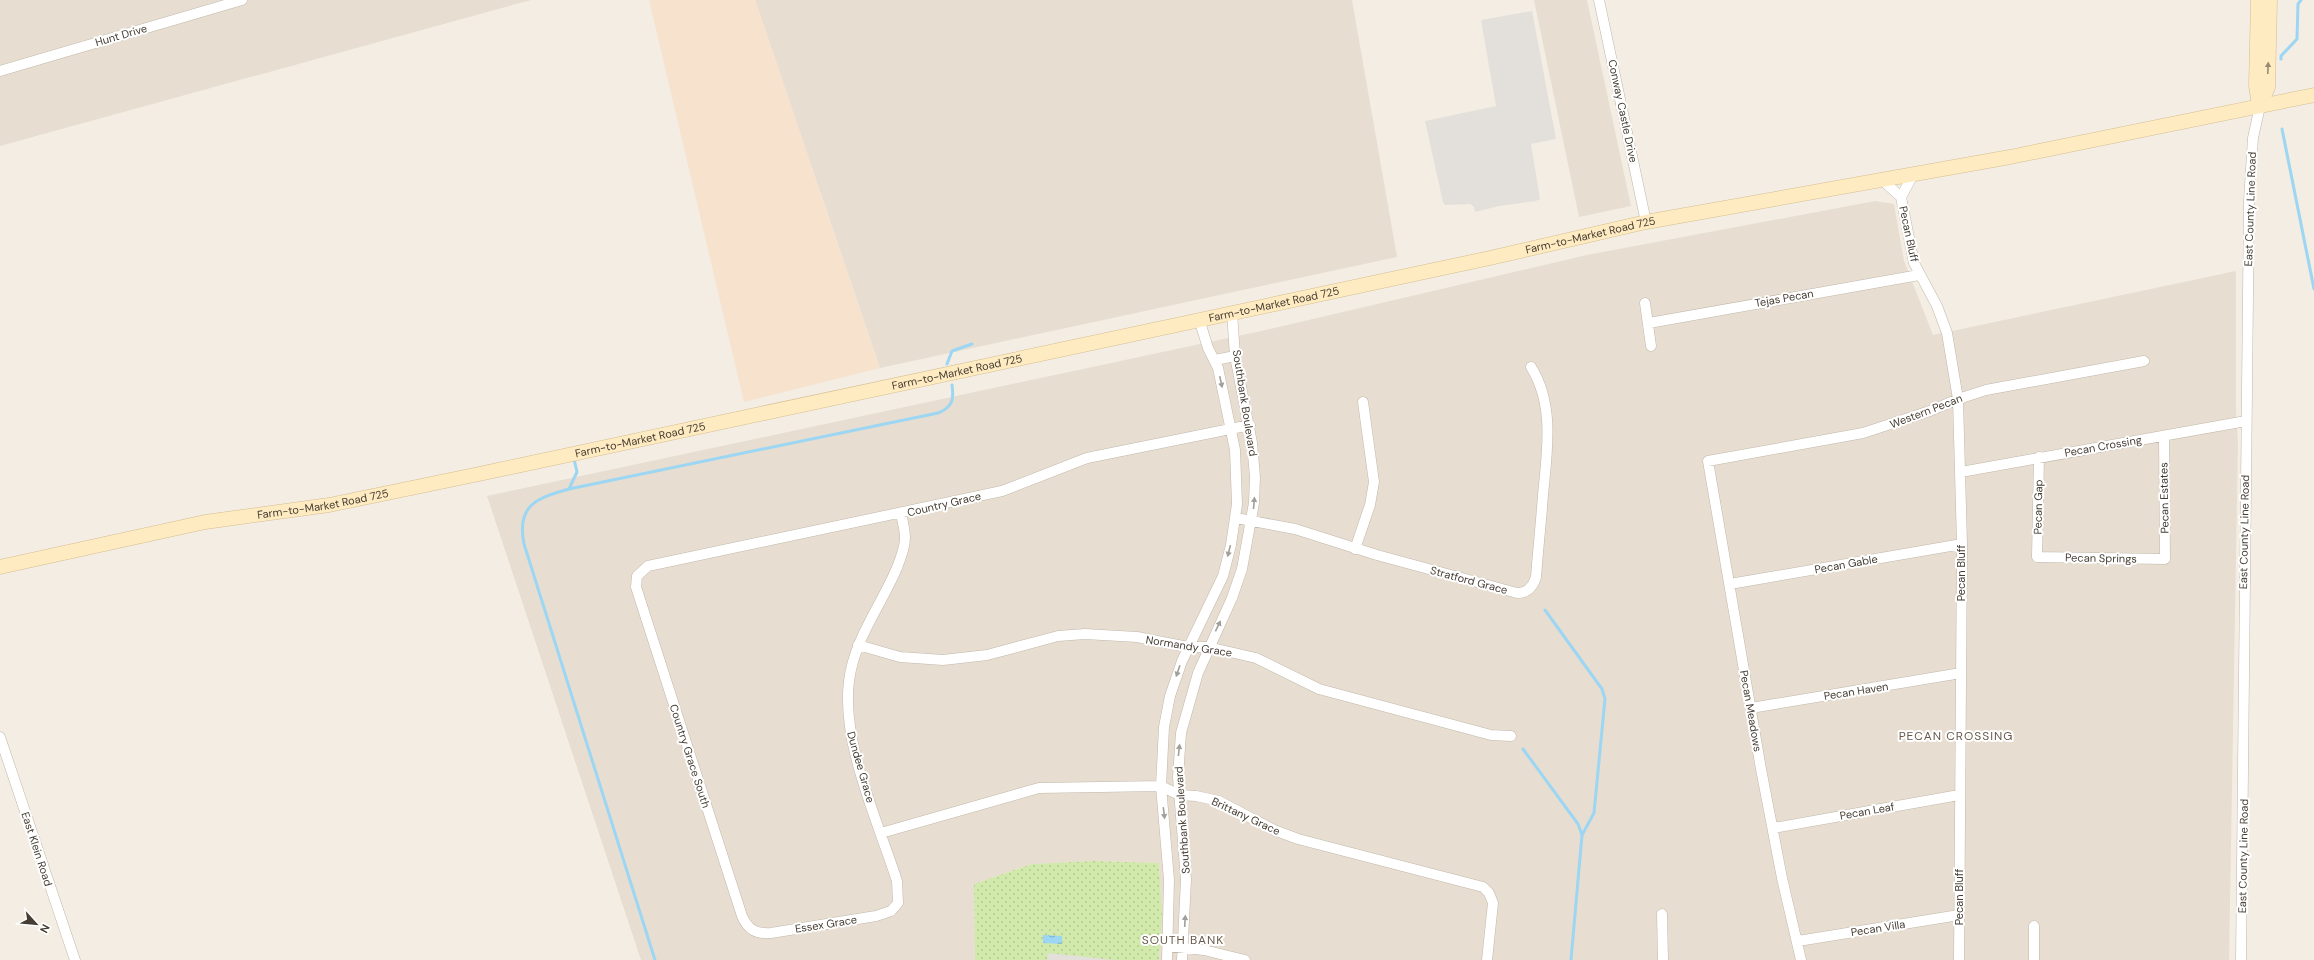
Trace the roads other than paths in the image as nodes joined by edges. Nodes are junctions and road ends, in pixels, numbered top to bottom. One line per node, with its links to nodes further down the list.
1 (242, 0): 5 (street, Hunt Drive)
2 (1599, 0): 11 (street, Conway Castle Drive)
3 (2258, 0): 7 (street)
4 (2270, 0): 7 (street, one-way to 4)
5 (0, 71)
6 (2314, 95): 7 (street, Farm-to-Market Road 725)
7 (2260, 106): 8 (street, Farm-to-Market Road 725); 24 (street, East County Line Road)
8 (1914, 173): 9 (street, Farm-to-Market Road 725); 10 (street, Pecan Bluff)
9 (1882, 180): 10 (street, Pecan Bluff); 11 (street, Farm-to-Market Road 725)
10 (1901, 197): 12 (street, Pecan Bluff)
11 (1646, 222): 14 (street, Farm-to-Market Road 725)
12 (1919, 275): 16 (street, Tejas Pecan); 22 (street, Pecan Bluff)
13 (1645, 303): 16 (street)
14 (1232, 312): 15 (street, Farm-to-Market Road 725); 18 (street, Southbank Boulevard)
15 (1199, 319): 19 (street, Southbank Boulevard); 38 (street, Farm-to-Market Road 725)
16 (1649, 322): 17 (street)
17 (1652, 346)
18 (1235, 356): 19 (street); 25 (street, Southbank Boulevard)
19 (1215, 360): 26 (street, Southbank Boulevard, one-way to 26)
20 (2144, 361): 22 (street, Western Pecan)
21 (1531, 367): 35 (street, Stratford Grace)
22 (1958, 399): 29 (street, Western Pecan); 30 (street, Pecan Bluff)
23 (1363, 402): 35 (street)
24 (2246, 422): 27 (street, Pecan Crossing); 70 (street, East County Line Road)
25 (1250, 425): 26 (street, Country Grace); 33 (street, Southbank Boulevard, one-way to 25)
26 (1231, 429): 31 (street, Country Grace); 32 (street, Southbank Boulevard)
27 (2164, 436): 28 (street, Pecan Crossing); 37 (street, Pecan Estates)
28 (2039, 457): 30 (street, Pecan Crossing); 36 (street, Pecan Gap)
29 (1708, 461): 40 (street, Pecan Meadows)
30 (1961, 472): 34 (street, Pecan Bluff)
31 (901, 514): 39 (street, Country Grace); 41 (street, Dundee Grace)
32 (1236, 518): 33 (street, Stratford Grace); 42 (street, Southbank Boulevard, one-way to 42)
33 (1253, 520): 35 (street, Stratford Grace); 43 (street, Southbank Boulevard, one-way to 33)
34 (1962, 544): 40 (street, Pecan Gable); 44 (street, Pecan Bluff)
35 (1355, 549)
36 (2037, 557): 37 (street, Pecan Springs)
37 (2165, 560)
38 (0, 567)
39 (637, 576): 57 (street, Country Grace South)
40 (1730, 584): 45 (street, Pecan Meadows)
41 (858, 645): 42 (street, Normandy Grace); 52 (street, Dundee Grace)
42 (1188, 647): 43 (street, Normandy Grace); 48 (street, Southbank Boulevard, one-way to 48)
43 (1208, 647): 46 (street, Normandy Grace); 49 (street, Southbank Boulevard, one-way to 43)
44 (1961, 673): 45 (street, Pecan Haven); 50 (street, Pecan Bluff)
45 (1750, 708): 51 (street, Pecan Meadows)
46 (1512, 736)
47 (0, 737): 61 (street, East Klein Road)
48 (1161, 786): 49 (street, Brittany Grace); 52 (street, Brittany Grace); 59 (street, Southbank Boulevard, one-way to 59)
49 (1179, 795): 60 (street, Southbank Boulevard, one-way to 49); 65 (street, Brittany Grace)
50 (1959, 795): 51 (street, Pecan Leaf); 55 (street, Pecan Bluff)
51 (1774, 828): 58 (street, Pecan Meadows)
52 (881, 833): 53 (street, Dundee Grace)
53 (896, 907): 57 (street, Essex Grace)
54 (1662, 914): 66 (street)
55 (1959, 915): 58 (street, Pecan Villa); 68 (street, Pecan Bluff)
56 (2034, 926): 69 (street)
57 (754, 932)
58 (1798, 941): 67 (street, Pecan Meadows)
59 (1168, 946): 60 (street); 62 (street, Southbank Boulevard)
60 (1183, 947): 63 (street, Southbank Boulevard); 64 (street)
61 (75, 960)
62 (1167, 960)
63 (1182, 960)
64 (1245, 960)
65 (1487, 960)
66 (1663, 960)
67 (1802, 960)
68 (1959, 960)
69 (2034, 960)
70 (2241, 960)

